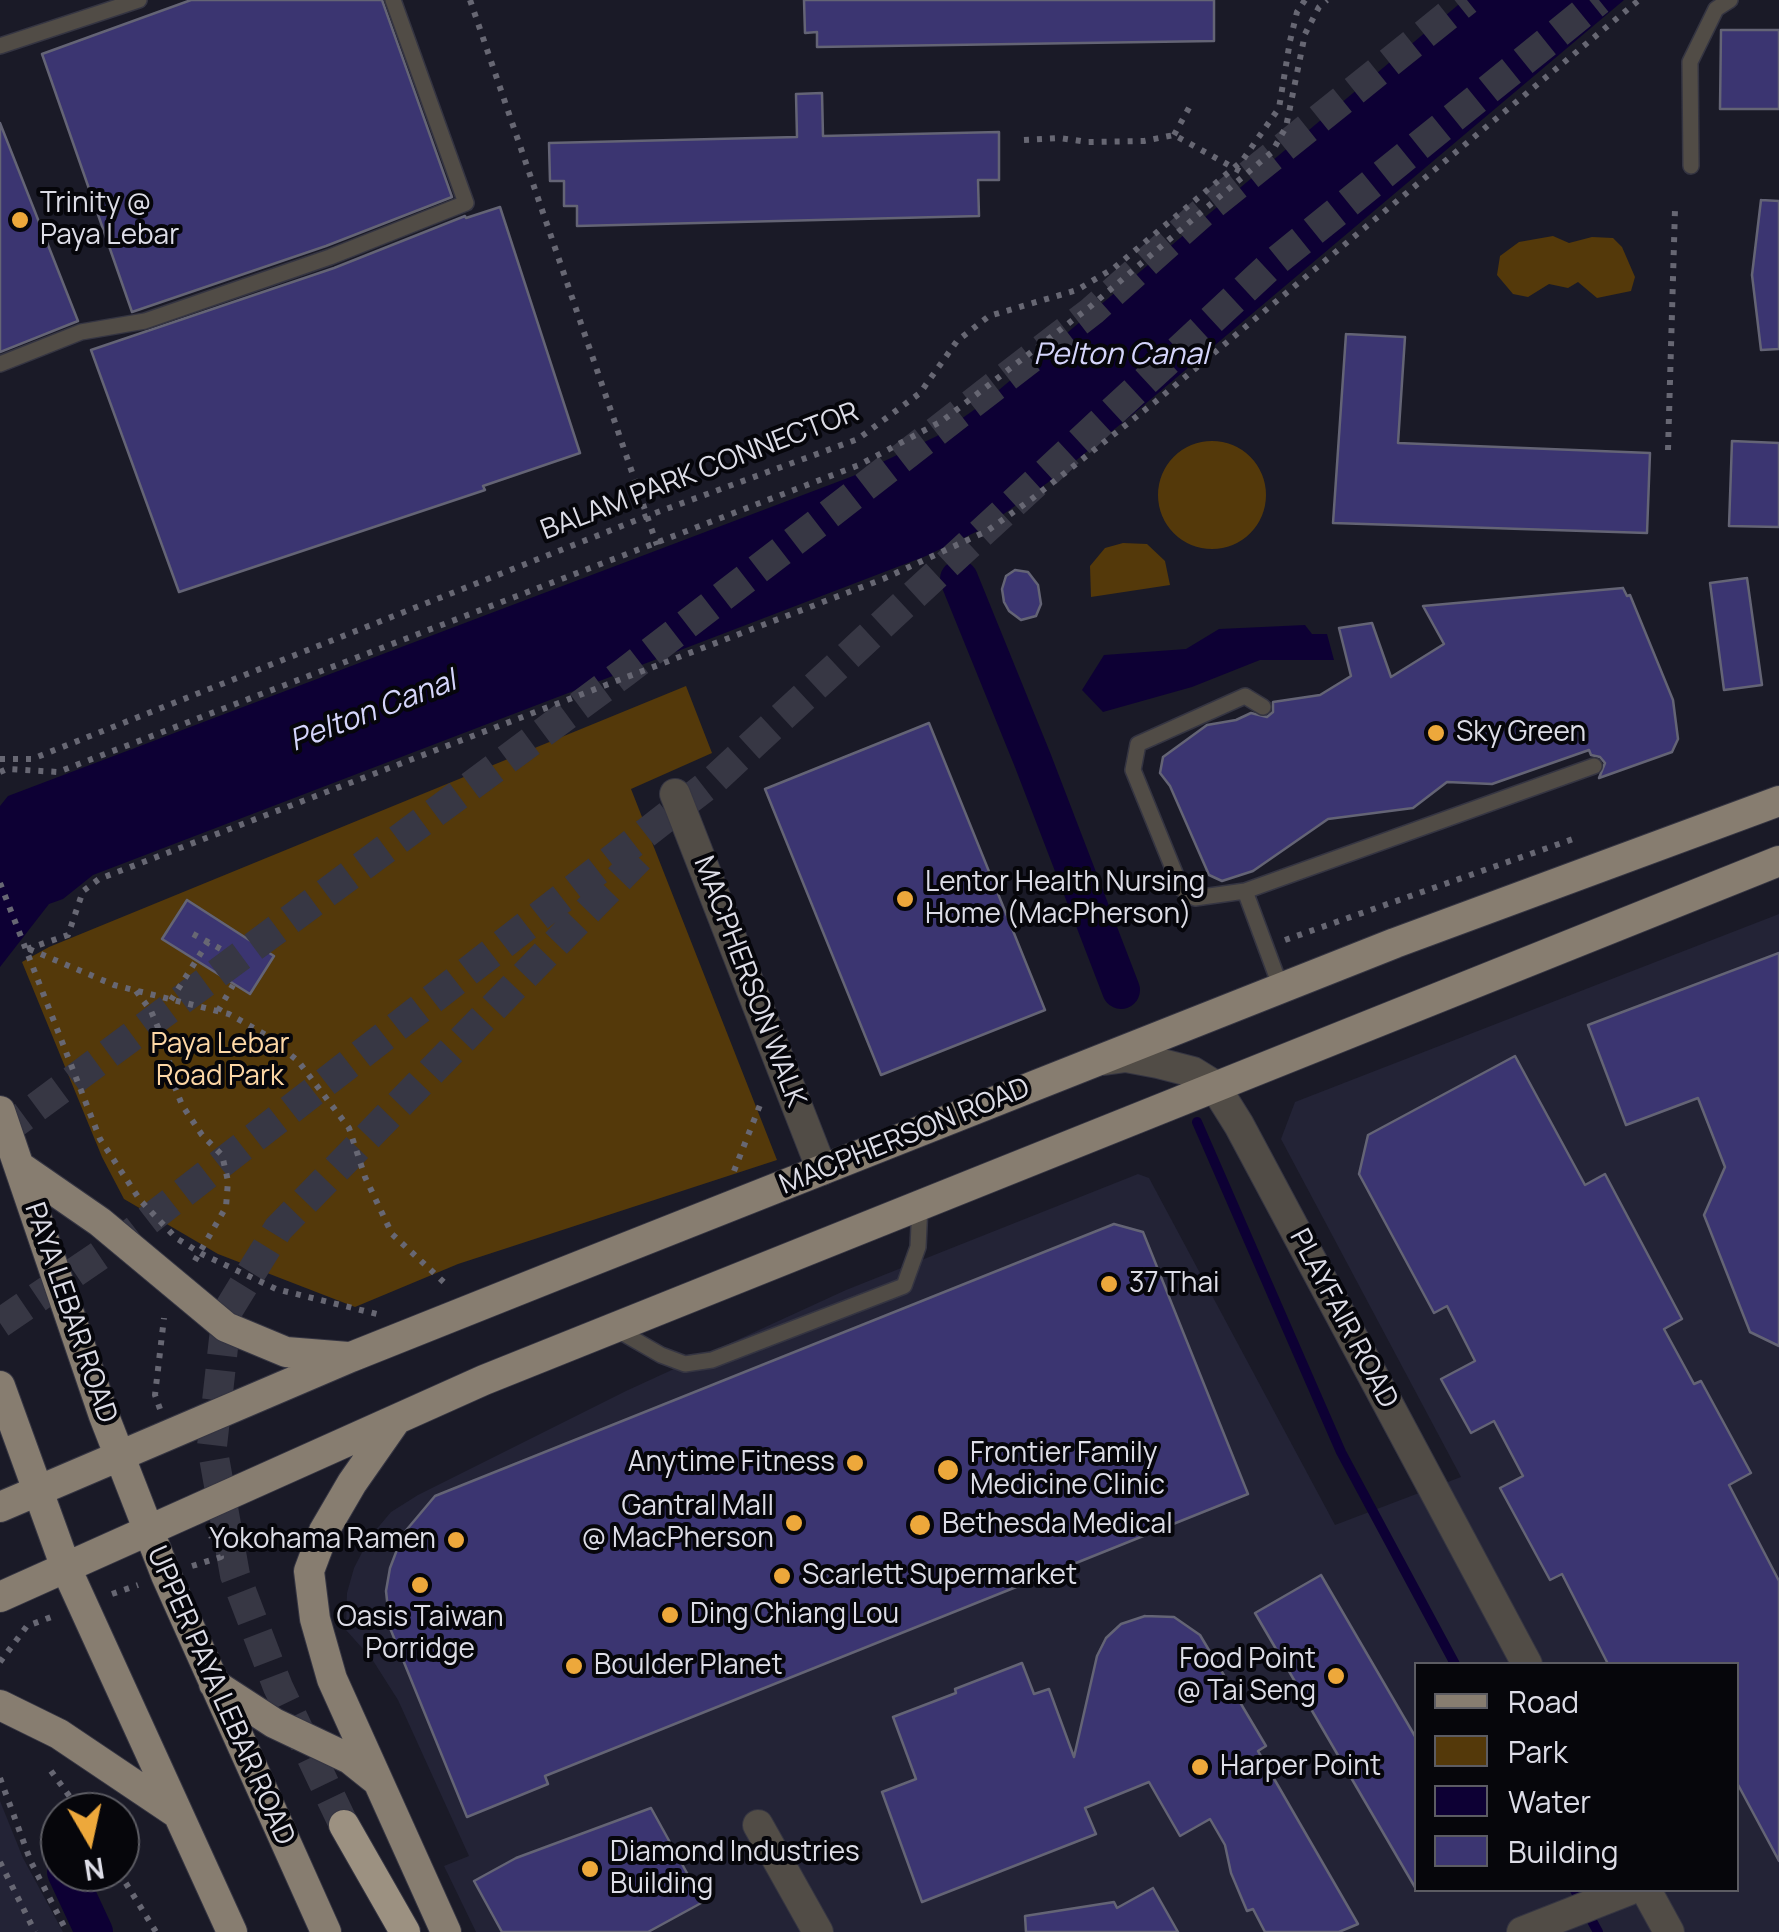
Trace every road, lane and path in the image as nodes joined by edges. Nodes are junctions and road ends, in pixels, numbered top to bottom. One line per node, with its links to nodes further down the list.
1 (139, 0): 8 (lane)
2 (394, 0): 16 (lane)
3 (470, 0): 18 (path)
4 (1305, 0): 13 (path, BALAM PARK CONNECTOR)
5 (1327, 0): 14 (path)
6 (1639, 0): 33 (path)
7 (1730, 0): 12 (lane)
8 (0, 46)
9 (1190, 106): 10 (path)
10 (1174, 135): 11 (path); 13 (path)
11 (1024, 140)
12 (1692, 166)
13 (1233, 168): 14 (path); 18 (path, BALAM PARK CONNECTOR)
14 (1245, 174): 19 (path)
15 (1675, 209): 17 (path)
16 (0, 364)
17 (1668, 450)
18 (647, 516): 19 (path); 21 (path, BALAM PARK CONNECTOR)
19 (657, 545): 23 (path)
20 (1263, 707): 29 (lane)
21 (0, 759)
22 (1594, 766): 29 (lane)
23 (0, 772)
24 (675, 794): 45 (street, MACPHERSON WALK)
25 (1779, 801): 36 (main road, MACPHERSON ROAD)
26 (1577, 838): 31 (path)
27 (1779, 860): 41 (main road)
28 (0, 883): 33 (path)
29 (1246, 891): 36 (lane)
30 (193, 934): 32 (path)
31 (1284, 940)
32 (208, 942): 34 (path); 38 (path)
33 (28, 949): 37 (path); 48 (path)
34 (226, 952)
35 (233, 985): 39 (path)
36 (1281, 988): 40 (main road, MACPHERSON ROAD)
37 (136, 991): 38 (path); 48 (path)
38 (171, 1000): 39 (path)
39 (218, 1012): 50 (path)
40 (1096, 1062): 41 (street); 45 (main road, MACPHERSON ROAD)
41 (1214, 1085): 47 (main road); 67 (street, PLAYFAIR ROAD)
42 (755, 1090): 46 (path)
43 (0, 1110): 44 (main road, PAYA LEBAR ROAD)
44 (19, 1166): 54 (main road); 57 (main road, PAYA LEBAR ROAD)
45 (822, 1170): 54 (main road, MACPHERSON ROAD)
46 (732, 1177)
47 (920, 1205): 53 (main road); 53 (lane)
48 (202, 1254): 52 (path)
49 (467, 1280): 50 (path)
50 (449, 1287): 51 (path)
51 (432, 1294)
52 (382, 1315)
53 (614, 1328): 56 (main road)
54 (351, 1358): 57 (main road, MACPHERSON ROAD)
55 (0, 1386): 58 (main road)
56 (398, 1417): 60 (main road); 71 (main road)
57 (120, 1458): 58 (main road, MACPHERSON ROAD); 60 (main road, UPPER PAYA LEBAR ROAD)
58 (38, 1491): 59 (main road, MACPHERSON ROAD); 62 (main road)
59 (0, 1507)
60 (149, 1532): 62 (main road); 63 (main road, UPPER PAYA LEBAR ROAD)
61 (221, 1557): 63 (path)
62 (66, 1568): 64 (main road); 65 (main road)
63 (166, 1575): 65 (path); 68 (main road, UPPER PAYA LEBAR ROAD)
64 (0, 1597)
65 (83, 1605): 66 (path); 72 (main road)
66 (0, 1662)
67 (1525, 1662)
68 (213, 1684): 71 (main road); 83 (main road, UPPER PAYA LEBAR ROAD)
69 (0, 1705): 72 (main road)
70 (0, 1778): 80 (path)
71 (375, 1779): 85 (main road)
72 (177, 1814): 82 (main road)
73 (344, 1825): 84 (highway)
74 (758, 1825): 86 (street)
75 (0, 1862): 79 (path)
76 (131, 1892): 81 (path)
77 (1647, 1892): 88 (street)
78 (1616, 1894): 87 (street)
79 (36, 1932)
80 (67, 1932)
81 (156, 1932)
82 (232, 1932)
83 (326, 1932)
84 (405, 1932)
85 (446, 1932)
86 (818, 1932)
87 (1522, 1932)
88 (1669, 1932)

